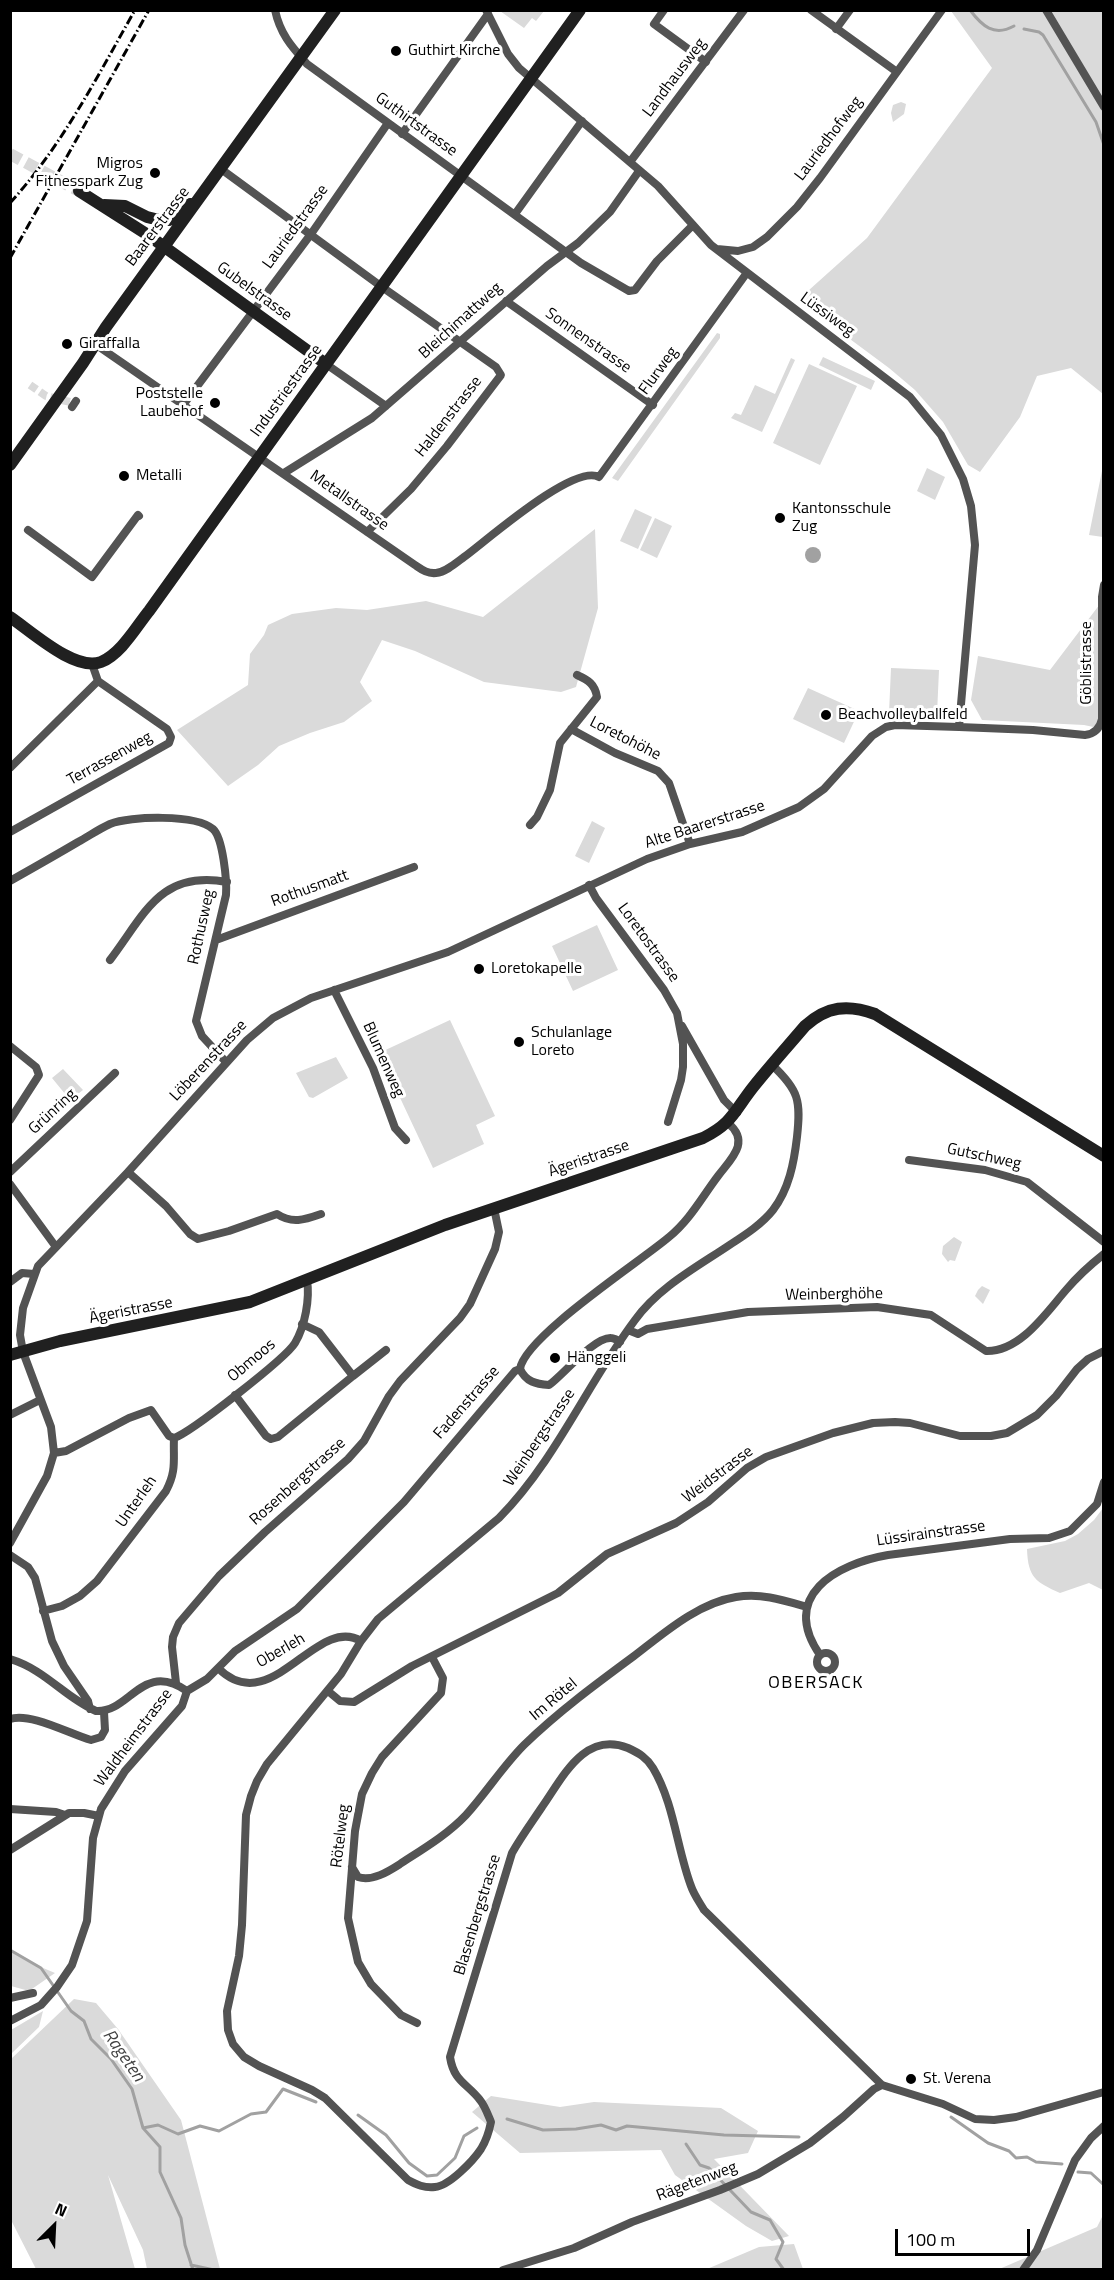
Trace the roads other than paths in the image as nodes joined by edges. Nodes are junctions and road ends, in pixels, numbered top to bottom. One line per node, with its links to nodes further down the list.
1 (275, 10): 12 (street, Guthirtstrasse)
2 (335, 10): 12 (main road, Baarerstrasse)
3 (580, 10): 15 (main road, Industriestrasse)
4 (664, 10): 13 (street)
5 (744, 10): 13 (street, Landhausweg)
6 (811, 10): 11 (street)
7 (850, 10): 11 (street)
8 (942, 10): 14 (street, Lauriedhofweg)
9 (1046, 10): 16 (street)
10 (487, 12): 15 (street, Lüssiweg); 19 (street)
11 (836, 29): 14 (street)
12 (301, 57): 18 (street, Guthirtstrasse); 21 (main road, Baarerstrasse)
13 (706, 62): 20 (street, Landhausweg)
14 (897, 72): 31 (street, Lauriedhofweg)
15 (532, 78): 17 (street, Lüssiweg); 23 (main road, Industriestrasse)
16 (1104, 107)
17 (582, 121): 20 (street, Lüssiweg); 27 (street)
18 (388, 123): 19 (street, Guthirtstrasse); 29 (street, Lauriedstrasse)
19 (402, 134): 23 (street, Guthirtstrasse)
20 (630, 162): 22 (street, Lüssiweg)
21 (221, 169): 24 (main road, Baarerstrasse); 29 (street, Haldenstrasse)
22 (639, 171): 28 (street, Lüssiweg); 32 (street, Bleichimattweg)
23 (461, 176): 27 (street, Guthirtstrasse); 34 (main road, Industriestrasse)
24 (207, 190): 26 (main road, Gubelstrasse); 30 (main road, Baarerstrasse)
25 (79, 191): 26 (main road, Gubelstrasse)
26 (103, 205): 30 (main road, Gubelstrasse)
27 (515, 214): 32 (street, Guthirtstrasse)
28 (693, 225): 31 (street, Lüssiweg); 32 (street, Guthirtstrasse)
29 (311, 234): 34 (street, Haldenstrasse); 36 (street, Lauriedstrasse)
30 (164, 247): 36 (main road, Gubelstrasse); 38 (main road, Baarerstrasse)
31 (717, 249): 33 (street, Lüssiweg)
32 (566, 252): 35 (street, Bleichimattweg)
33 (746, 274): 41 (street, Flurweg); 56 (street, Lüssiweg)
34 (382, 287): 37 (street, Haldenstrasse); 39 (main road, Industriestrasse)
35 (506, 301): 37 (street, Bleichimattweg); 41 (street, Sonnenstrasse)
36 (253, 311): 39 (main road, Gubelstrasse); 40 (street, Lauriedstrasse)
37 (460, 343): 42 (street, Bleichimattweg); 49 (street, Haldenstrasse)
38 (95, 344): 40 (street, Metallstrasse); 44 (main road, Baarerstrasse)
39 (326, 364): 42 (street, Gubelstrasse); 43 (main road, Industriestrasse)
40 (183, 405): 43 (street, Metallstrasse)
41 (653, 405): 46 (street, Flurweg)
42 (386, 406): 45 (street, Bleichimattweg)
43 (259, 457): 45 (street, Metallstrasse); 52 (main road, Industriestrasse)
44 (10, 465)
45 (284, 473): 49 (street, Metallstrasse)
46 (590, 474): 49 (street, Metallstrasse)
47 (139, 516): 48 (street)
48 (27, 530)
49 (367, 532)
50 (1104, 585): 55 (street, Göblistrasse)
51 (10, 617): 52 (main road)
52 (92, 664): 54 (street)
53 (577, 675): 57 (street)
54 (98, 681): 59 (street); 61 (street, Terrassenweg)
55 (1102, 726): 58 (street, Göblistrasse)
56 (959, 727): 58 (street, Alte Baarerstrasse); 62 (street, Alte Baarerstrasse)
57 (571, 729): 60 (street, Loretohöhe); 62 (street, Loretohöhe)
58 (1089, 734)
59 (10, 768)
60 (530, 825)
61 (10, 832)
62 (690, 844): 66 (street, Alte Baarerstrasse)
63 (414, 867): 67 (street, Rothusmatt)
64 (10, 881): 65 (street, Rothusweg)
65 (226, 882): 67 (street, Rothusweg); 68 (street)
66 (589, 885): 69 (street, Löberenstrasse); 70 (street, Loretostrasse)
67 (216, 940): 72 (street, Rothusweg)
68 (110, 960)
69 (334, 990): 72 (street, Löberenstrasse); 79 (street, Blumenweg)
70 (679, 1020): 75 (street, Loretostrasse); 77 (street, Loretostrasse)
71 (10, 1046): 76 (street)
72 (226, 1062): 83 (street, Löberenstrasse)
73 (772, 1065): 75 (main road, Ägeristrasse); 80 (main road, Ägeristrasse); 94 (street, Weinbergstrasse)
74 (115, 1073): 82 (street, Grünring)
75 (737, 1113): 78 (main road, Ägeristrasse)
76 (10, 1120)
77 (668, 1122)
78 (728, 1123): 85 (main road, Ägeristrasse); 99 (street, Fadenstrasse)
79 (406, 1140)
80 (1104, 1156)
81 (909, 1160): 87 (street, Gutschweg)
82 (10, 1172)
83 (128, 1172): 86 (street); 88 (street, Löberenstrasse)
84 (10, 1184): 88 (street)
85 (494, 1208): 91 (main road, Ägeristrasse); 116 (street, Rosenbergstrasse)
86 (321, 1214)
87 (1104, 1242)
88 (56, 1247): 90 (street, Löberenstrasse)
89 (1104, 1254): 94 (street, Weinberghöhe)
90 (34, 1274): 92 (street); 98 (street, Löberenstrasse)
91 (307, 1280): 93 (street, Obmoos); 98 (main road, Ägeristrasse)
92 (10, 1282)
93 (302, 1323): 100 (street); 101 (street, Obmoos)
94 (628, 1330): 95 (street, Weinbergstrasse)
95 (620, 1342): 99 (street); 111 (street, Weinbergstrasse)
96 (386, 1350): 100 (street)
97 (1104, 1351): 113 (street, Weidstrasse)
98 (16, 1353): 102 (street, Löberenstrasse)
99 (520, 1369): 115 (street, Fadenstrasse)
100 (353, 1376): 101 (street)
101 (235, 1395): 104 (street, Obmoos)
102 (40, 1400): 103 (street); 105 (street, Löberenstrasse)
103 (10, 1415)
104 (174, 1438): 105 (street); 110 (street, Unterleh)
105 (54, 1453): 107 (street)
106 (1104, 1482): 109 (street, Lüssirainstrasse)
107 (10, 1543)
108 (10, 1555): 110 (street)
109 (807, 1607): 112 (street); 126 (street, Im Rötel)
110 (43, 1611): 119 (street)
111 (361, 1641): 115 (street, Oberleh); 118 (street, Weinbergstrasse)
112 (820, 1655)
113 (432, 1657): 118 (street, Weidstrasse); 126 (street, Rötelweg)
114 (10, 1659): 119 (street)
115 (218, 1668): 117 (street, Fadenstrasse)
116 (176, 1683): 117 (street); 120 (street)
117 (187, 1691): 124 (street, Waldheimstrasse)
118 (328, 1691): 127 (street, Weinbergstrasse)
119 (90, 1709): 120 (street)
120 (108, 1709): 121 (street)
121 (10, 1719)
122 (10, 1809): 123 (street)
123 (64, 1815): 124 (street); 125 (street)
124 (99, 1816): 130 (street, Waldheimstrasse)
125 (10, 1850)
126 (352, 1867): 131 (street, Rötelweg)
127 (242, 1925): 132 (street, Blasenbergstrasse)
128 (33, 1993): 129 (street)
129 (10, 1998)
130 (10, 2021)
131 (417, 2023)
132 (882, 2085): 133 (street, Blasenbergstrasse); 135 (street, Rägetenweg)
133 (1104, 2092)
134 (1104, 2126): 136 (street)
135 (503, 2270)
136 (1023, 2270)

